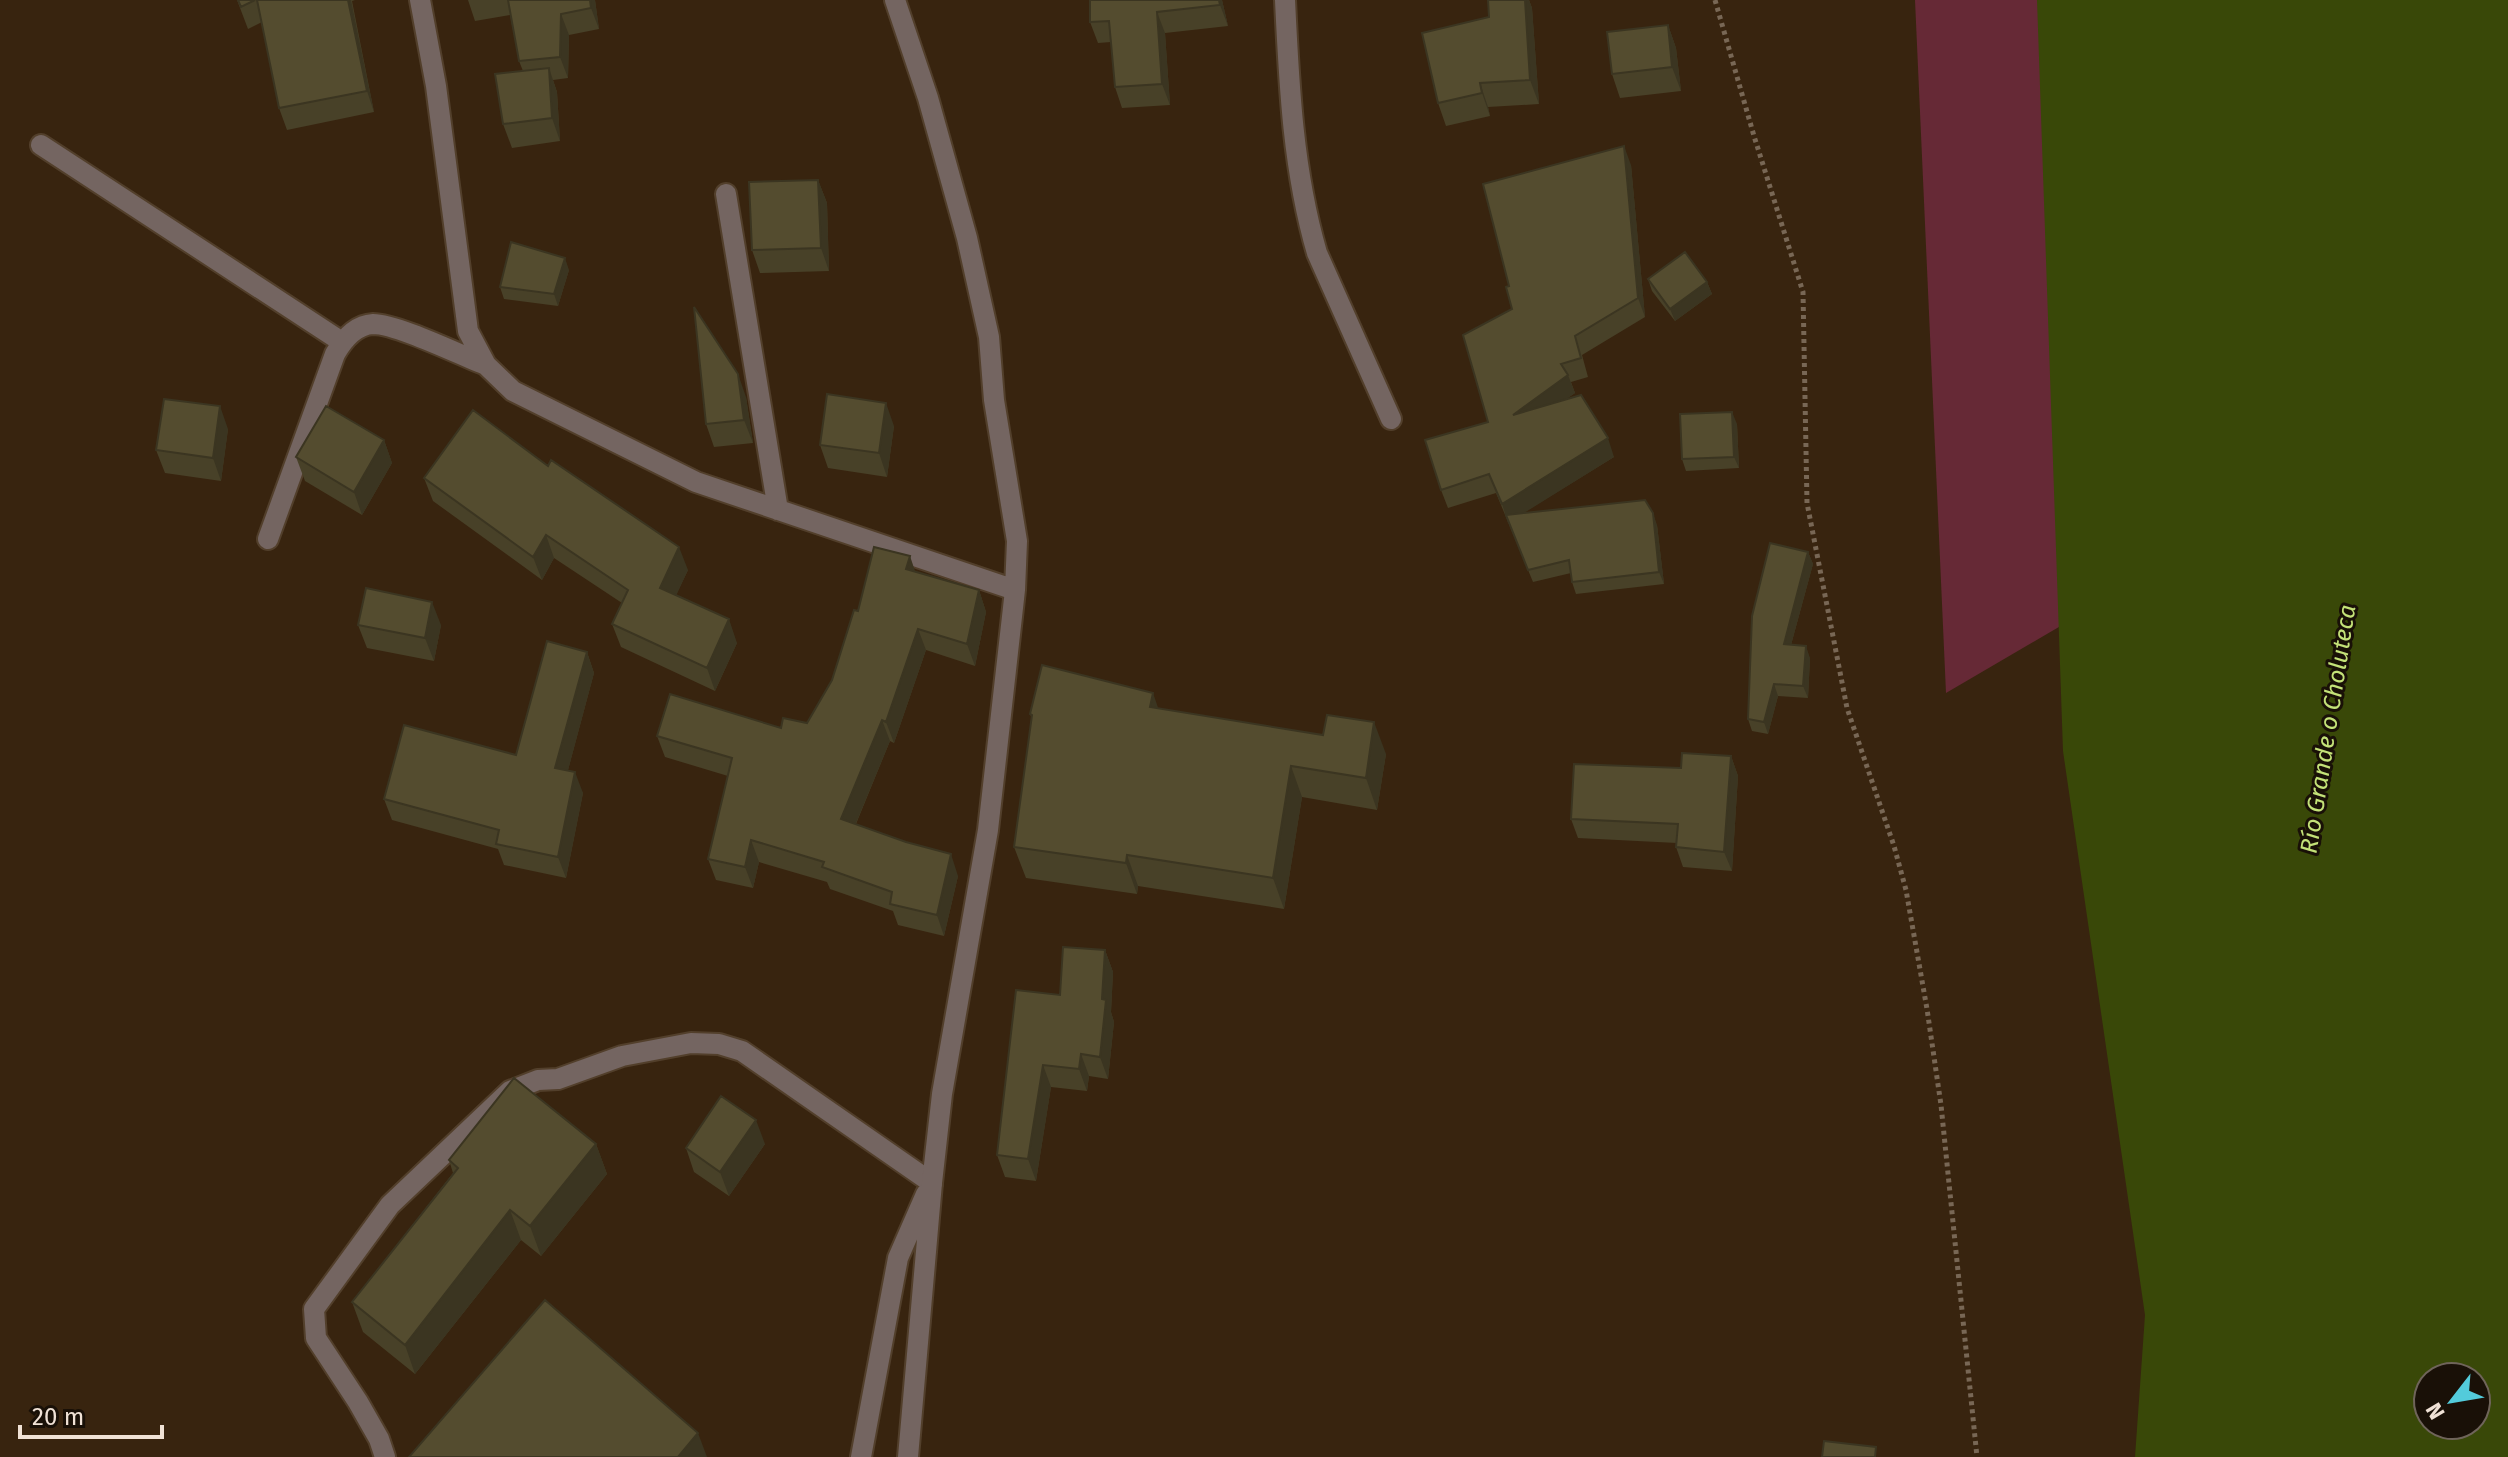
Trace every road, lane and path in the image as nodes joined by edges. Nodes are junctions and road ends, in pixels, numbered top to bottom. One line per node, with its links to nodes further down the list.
1 (420, 0): 8 (street)
2 (895, 0): 12 (street)
3 (1285, 0): 9 (street)
4 (1715, 0): 17 (path)
5 (41, 145): 7 (street)
6 (726, 194): 10 (street)
7 (342, 342): 8 (street); 11 (street)
8 (486, 365): 10 (street)
9 (1391, 419)
10 (778, 510): 12 (street)
11 (268, 539)
12 (1015, 590): 13 (street)
13 (932, 1183): 14 (street); 15 (street); 16 (street)
14 (385, 1457)
15 (861, 1457)
16 (908, 1457)
17 (1977, 1457)

